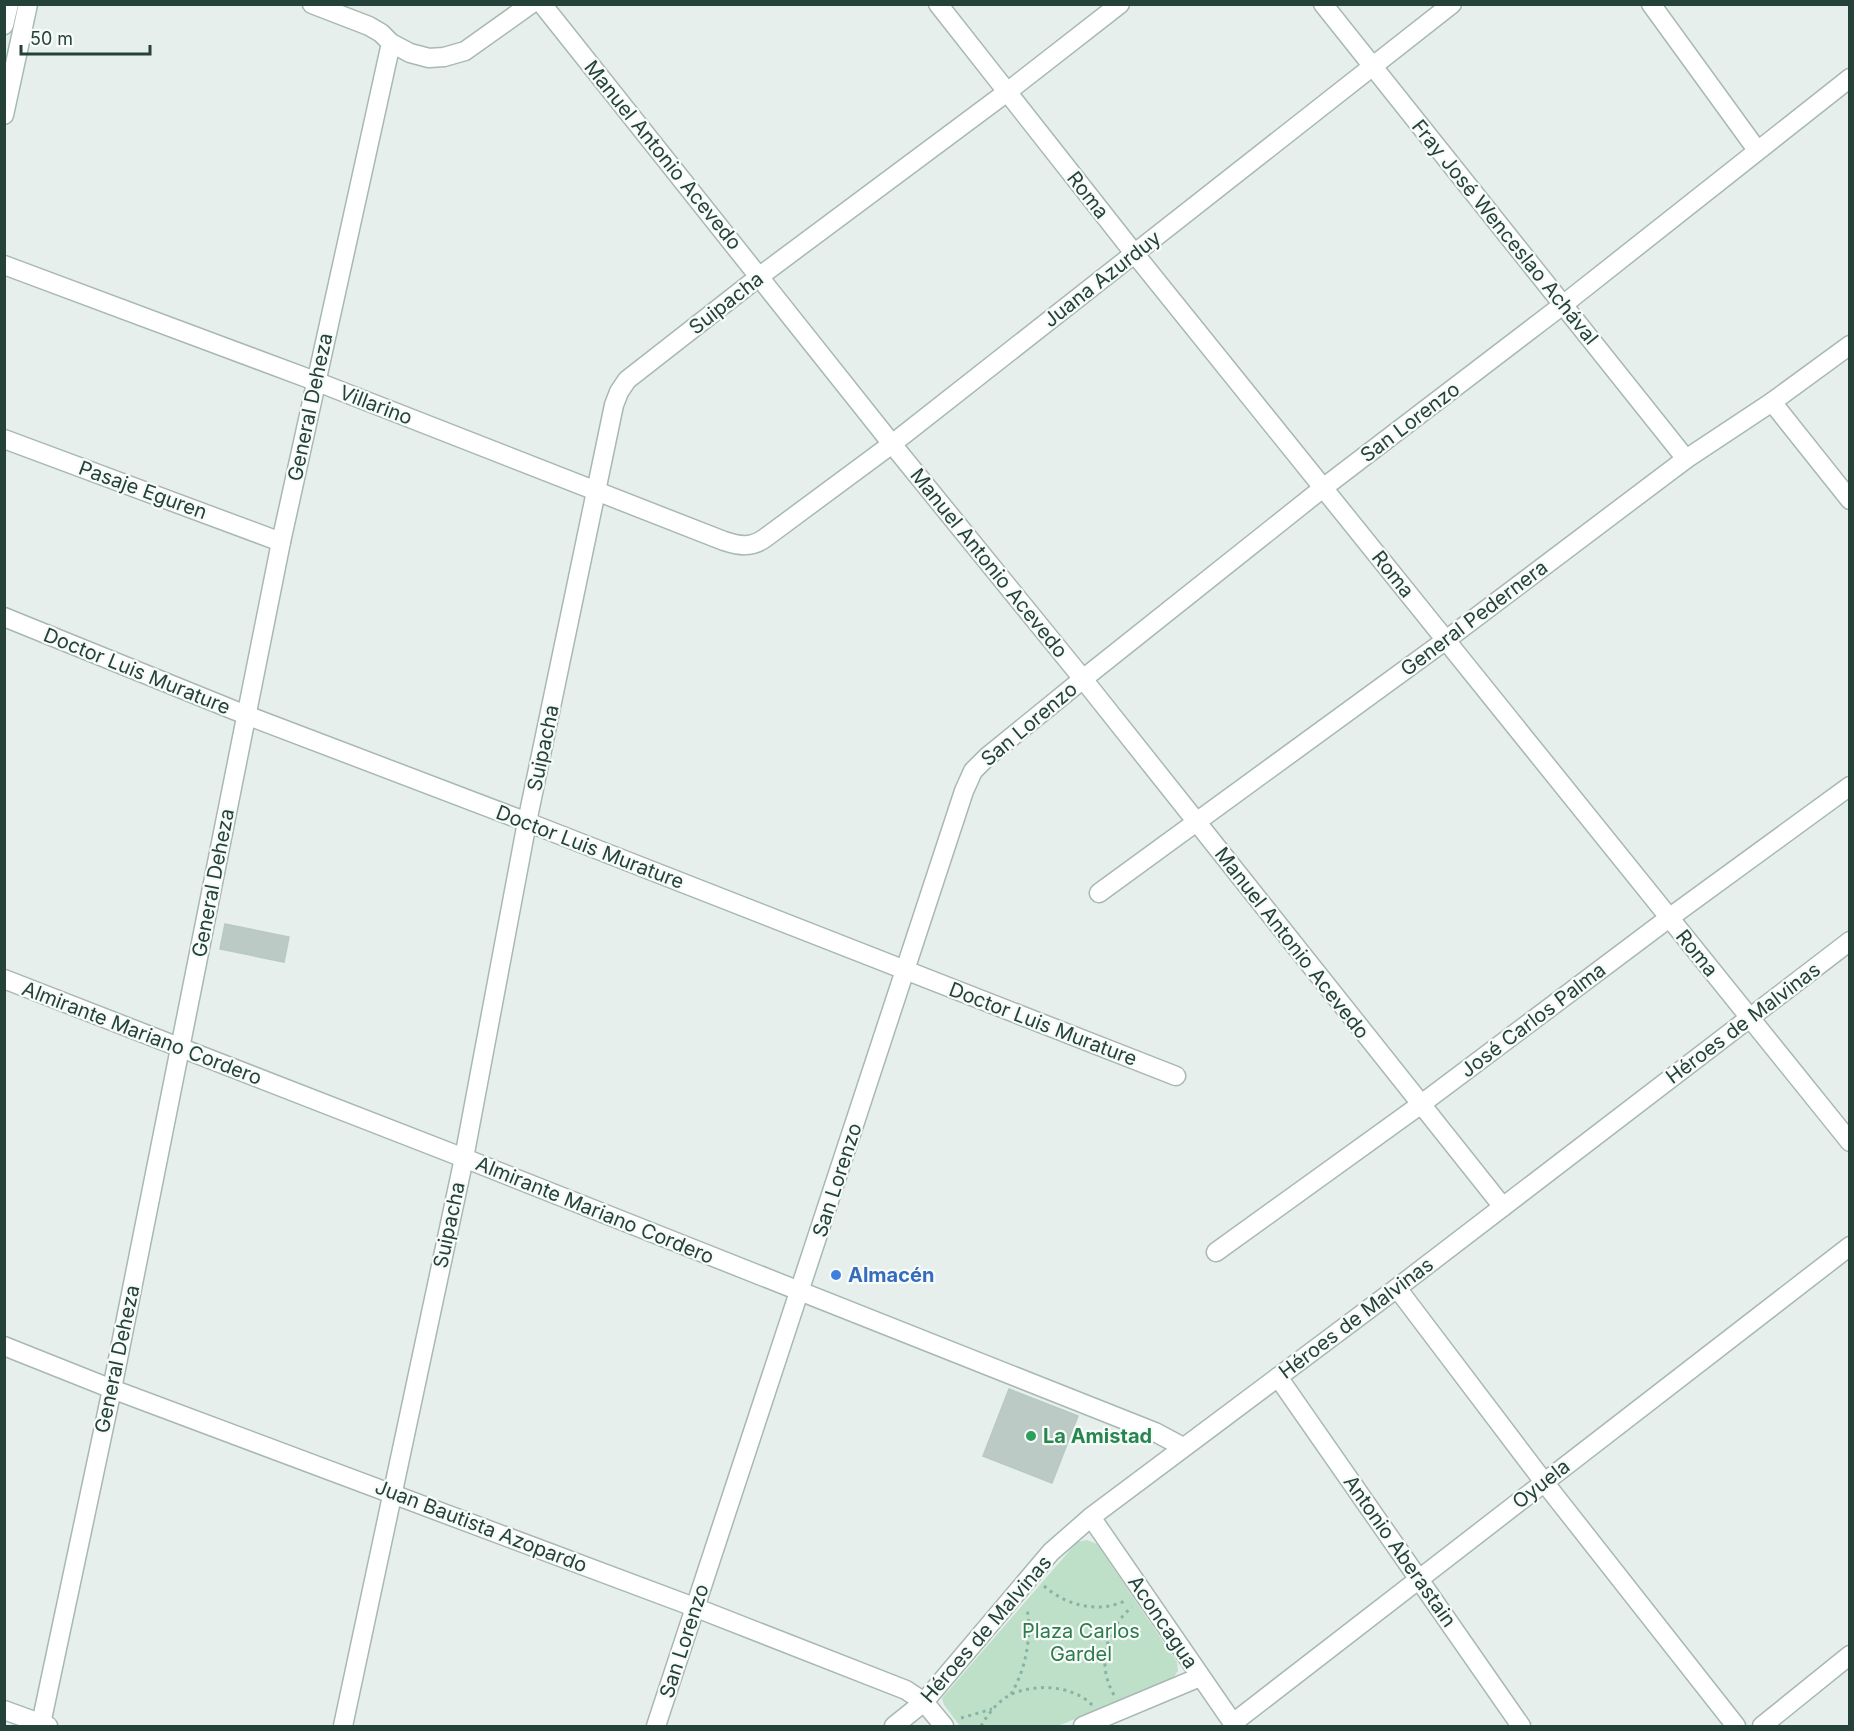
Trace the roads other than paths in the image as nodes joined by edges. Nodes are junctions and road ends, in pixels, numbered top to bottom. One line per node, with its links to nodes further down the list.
1 (9, 4): 11 (street)
2 (28, 4): 16 (street)
3 (312, 4): 12 (street)
4 (531, 4): 12 (street)
5 (542, 4): 20 (street, Manuel Antonio Acevedo)
6 (938, 4): 15 (street, Roma)
7 (1120, 4): 15 (street, Suipacha)
8 (1323, 4): 13 (street, Fray José Wenceslao Achával)
9 (1452, 4): 13 (street, Juana Azurduy)
10 (1651, 4): 17 (street)
11 (4, 25)
12 (391, 43): 23 (street, General Deheza)
13 (1373, 67): 18 (street, Juana Azurduy); 21 (street, Fray José Wenceslao Achával)
14 (1850, 78): 17 (street, San Lorenzo)
15 (1007, 92): 18 (street, Roma); 20 (street, Suipacha)
16 (4, 115)
17 (1757, 150): 21 (street, San Lorenzo)
18 (1134, 253): 26 (street, Juana Azurduy); 28 (street, Roma)
19 (4, 265): 23 (street, Villarino)
20 (760, 276): 26 (street, Manuel Antonio Acevedo); 29 (street, Suipacha)
21 (1564, 304): 27 (street, Fray José Wenceslao Achával); 28 (street, San Lorenzo)
22 (1850, 345): 24 (street, General Pedernera)
23 (315, 381): 29 (street, Villarino); 31 (street, General Deheza)
24 (1772, 402): 27 (street, General Pedernera); 30 (street)
25 (4, 439): 31 (street, Pasaje Eguren)
26 (892, 444): 32 (street, Juana Azurduy); 35 (street, Manuel Antonio Acevedo)
27 (1686, 459): 34 (street, General Pedernera)
28 (1323, 488): 34 (street, Roma); 35 (street, San Lorenzo)
29 (597, 491): 32 (street, Villarino); 39 (street, Suipacha)
30 (1850, 500)
31 (281, 542): 36 (street, General Deheza)
32 (747, 546)
33 (4, 617): 36 (street, Doctor Luis Murature)
34 (1446, 640): 38 (street, General Pedernera); 41 (street, Roma)
35 (1083, 679): 38 (street, Manuel Antonio Acevedo); 43 (street, San Lorenzo)
36 (246, 715): 39 (street, Doctor Luis Murature); 46 (street, General Deheza)
37 (1850, 786): 41 (street, José Carlos Palma)
38 (1196, 821): 40 (street, General Pedernera); 48 (street, Manuel Antonio Acevedo)
39 (527, 822): 43 (street, Doctor Luis Murature); 50 (street, Suipacha)
40 (1099, 893)
41 (1669, 918): 45 (street, Roma); 48 (street, José Carlos Palma)
42 (1850, 941): 45 (street, Héroes de Malvinas)
43 (906, 971): 47 (street, Doctor Luis Murature); 55 (street, San Lorenzo)
44 (4, 979): 46 (street, Almirante Mariano Cordero)
45 (1749, 1017): 49 (street, Roma); 51 (street, Héroes de Malvinas)
46 (180, 1049): 50 (street, Almirante Mariano Cordero); 58 (street, General Deheza)
47 (1176, 1076)
48 (1420, 1105): 51 (street, Manuel Antonio Acevedo); 53 (street, José Carlos Palma)
49 (1850, 1142)
50 (464, 1158): 55 (street, Almirante Mariano Cordero); 61 (street, Suipacha)
51 (1503, 1207): 54 (street, Héroes de Malvinas)
52 (1850, 1246): 60 (street, Oyuela)
53 (1216, 1252)
54 (1397, 1288): 57 (street, Héroes de Malvinas); 60 (street)
55 (800, 1291): 59 (street, Almirante Mariano Cordero); 64 (street, San Lorenzo)
56 (4, 1346): 58 (street, Juan Bautista Azopardo)
57 (1278, 1377): 59 (street, Héroes de Malvinas); 63 (street, Antonio Aberastain)
58 (112, 1389): 61 (street, Juan Bautista Azopardo); 69 (street, General Deheza)
59 (1183, 1447): 62 (street, Héroes de Malvinas)
60 (1544, 1482): 63 (street, Oyuela); 77 (street)
61 (392, 1493): 64 (street, Juan Bautista Azopardo); 71 (street, Suipacha)
62 (1090, 1517): 66 (street, Aconcagua); 67 (street, Héroes de Malvinas)
63 (1420, 1579): 70 (street, Oyuela); 76 (street, Antonio Aberastain)
64 (694, 1607): 67 (street, Juan Bautista Azopardo); 72 (street, San Lorenzo)
65 (1850, 1655): 78 (street)
66 (1200, 1677): 70 (street, Aconcagua); 75 (street)
67 (924, 1702): 73 (street, Héroes de Malvinas); 74 (street, Juan Bautista Azopardo)
68 (4, 1710): 69 (street)
69 (44, 1725)
70 (1234, 1725)
71 (343, 1726)
72 (656, 1726)
73 (894, 1726)
74 (944, 1726)
75 (1083, 1726)
76 (1521, 1726)
77 (1736, 1726)
78 (1762, 1726)

